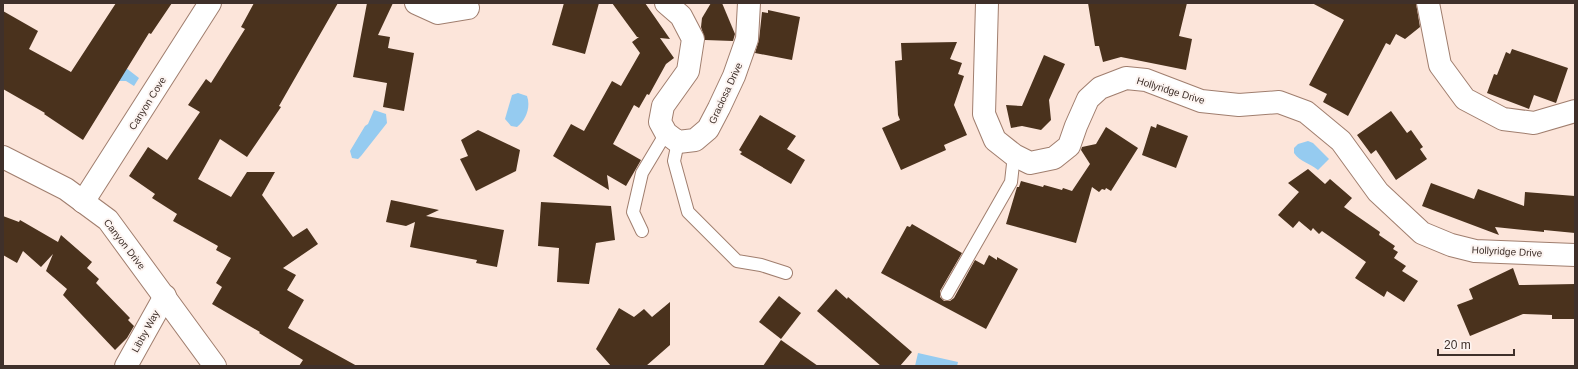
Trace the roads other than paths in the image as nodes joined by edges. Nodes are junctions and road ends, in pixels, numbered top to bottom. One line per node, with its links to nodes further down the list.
1 (210, 3): 12 (street, Canyon Cove)
2 (416, 3): 7 (street)
3 (666, 3): 9 (street)
4 (749, 3): 9 (street, Graciosa Drive)
5 (987, 3): 10 (street, Hollyridge Drive)
6 (1428, 3): 8 (street)
7 (468, 8)
8 (1575, 111)
9 (672, 137): 13 (lane); 15 (lane)
10 (1014, 156): 14 (street, Hollyridge Drive); 16 (lane)
11 (3, 157): 12 (street, Canyon Drive)
12 (84, 202): 17 (street, Canyon Drive)
13 (642, 231)
14 (1575, 255)
15 (786, 273)
16 (947, 294)
17 (165, 296): 18 (street, Libby Way); 19 (street, Canyon Drive)
18 (126, 366)
19 (215, 366)

